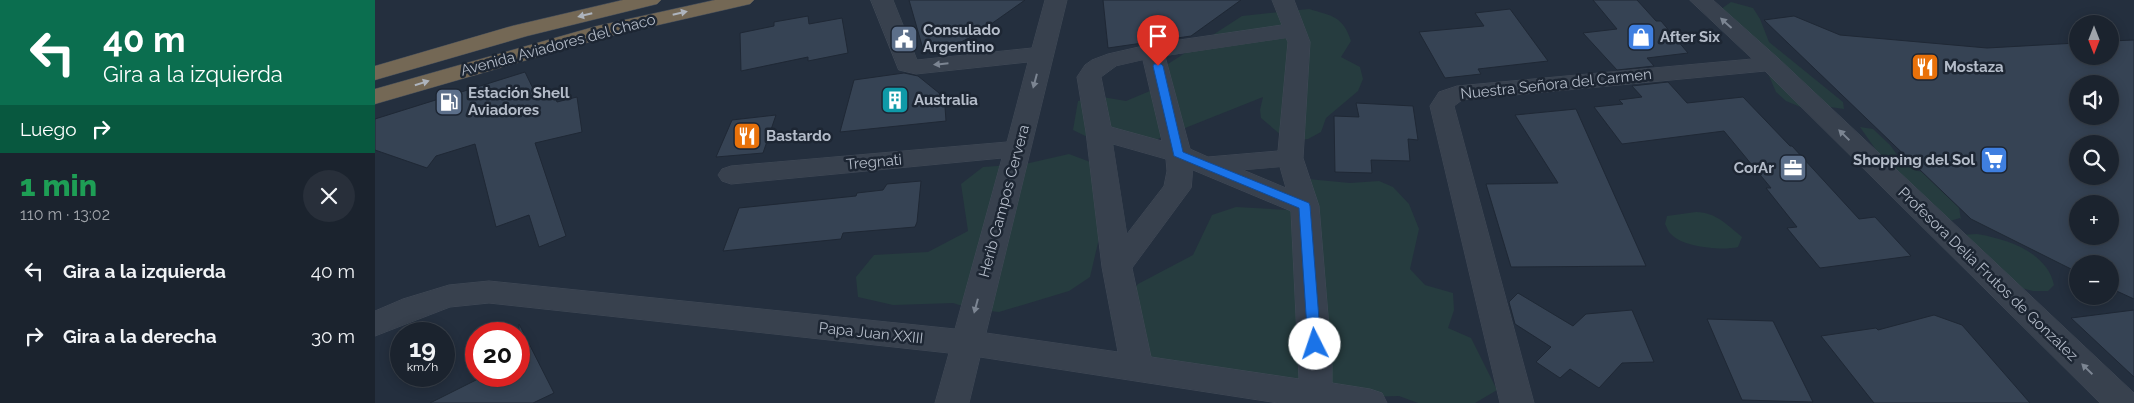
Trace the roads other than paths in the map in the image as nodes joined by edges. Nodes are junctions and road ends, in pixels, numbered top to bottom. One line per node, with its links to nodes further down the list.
1 (650, 0): 11 (highway, Avenida Aviadores del Chaco, one-way to 11)
2 (743, 0): 12 (highway, Avenida Aviadores del Chaco, one-way to 2)
3 (882, 0): 9 (street, one-way to 3)
4 (1056, 0): 9 (street, Herib Campos Cervera)
5 (1283, 0): 7 (street)
6 (1701, 0): 10 (street, Profesora Delia Frutos de González, one-way to 6)
7 (1296, 30): 8 (street); 16 (street)
8 (1152, 51): 13 (street); 15 (street)
9 (1042, 54): 14 (street, Herib Campos Cervera, one-way to 14)
10 (1771, 64): 27 (street, Nuestra Señora del Carmen); 28 (street, Profesora Delia Frutos de González, one-way to 10)
11 (375, 73)
12 (375, 97)
13 (1099, 132): 15 (street); 20 (street)
14 (1017, 149): 18 (street, Tregnati); 22 (street, Herib Campos Cervera, one-way to 22)
15 (1178, 154): 17 (street); 20 (street)
16 (1290, 158): 17 (street); 19 (street)
17 (1209, 165): 19 (street)
18 (731, 175)
19 (1305, 206): 24 (street)
20 (1117, 267): 23 (street)
21 (375, 324): 22 (street, Papa Juan XXIII)
22 (967, 343): 23 (street, Papa Juan XXIII); 25 (street, Herib Campos Cervera)
23 (1137, 368): 24 (street, Papa Juan XXIII)
24 (1315, 395): 26 (street, Papa Juan XXIII)
25 (952, 403)
26 (1371, 403)
27 (1517, 403)
28 (2122, 403)

